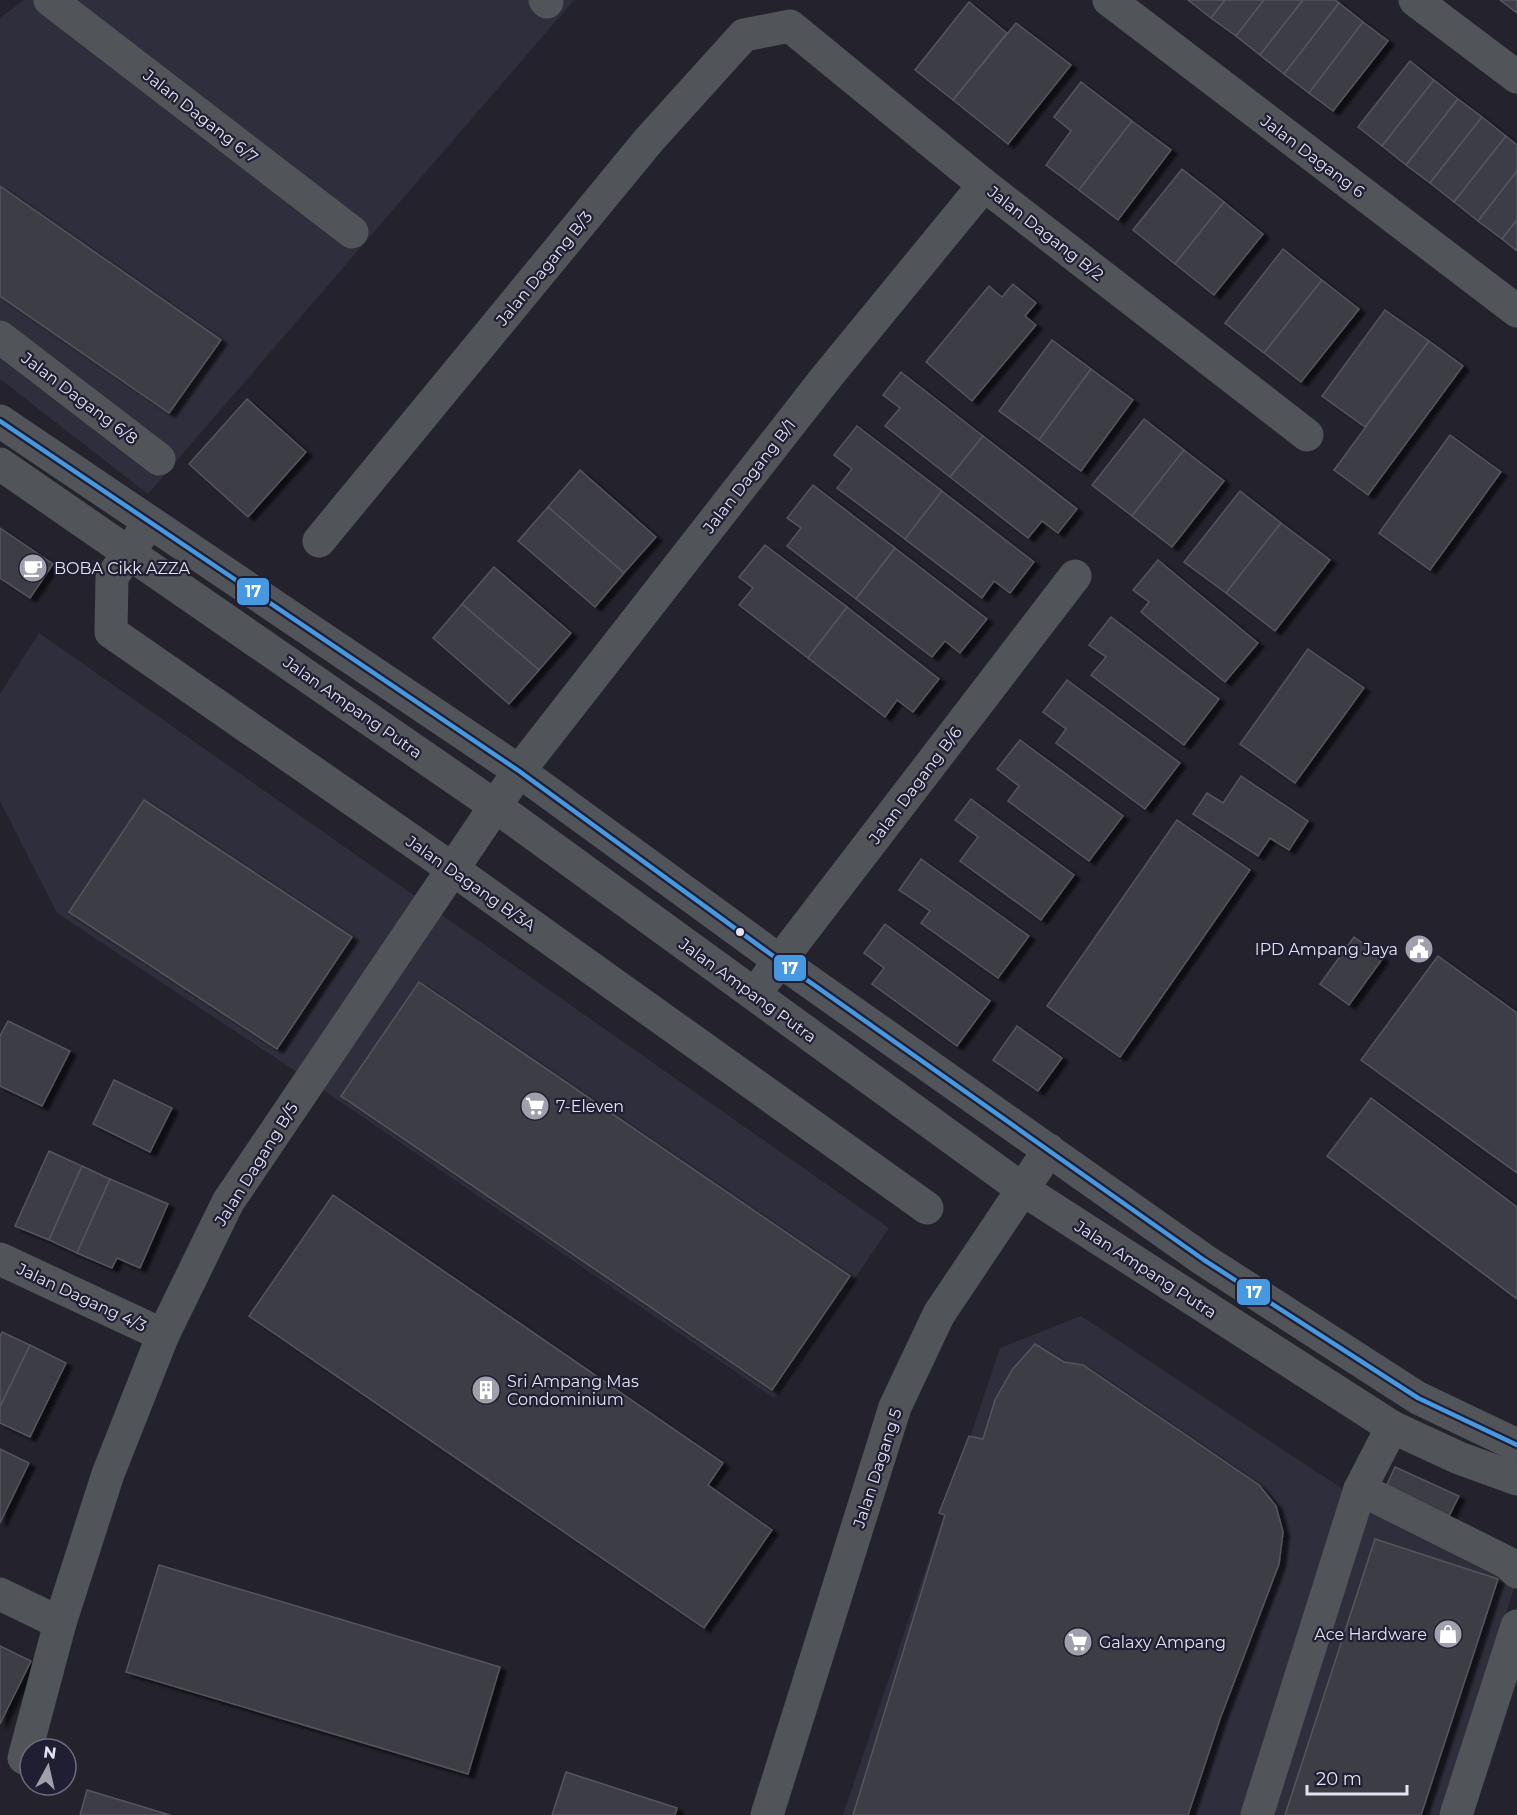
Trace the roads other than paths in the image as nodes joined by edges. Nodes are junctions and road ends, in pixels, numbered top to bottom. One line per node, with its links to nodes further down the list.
1 (50, 0): 7 (street, Jalan Dagang 6/7)
2 (1110, 0): 8 (street, Jalan Dagang 6)
3 (1415, 0): 5 (street)
4 (790, 26): 6 (street, Jalan Dagang B/2); 15 (street, Jalan Dagang B/3)
5 (1517, 77)
6 (984, 185): 11 (street, Jalan Dagang B/2); 18 (street, Jalan Dagang B/1)
7 (352, 232)
8 (1517, 311)
9 (0, 337): 12 (street, Jalan Dagang 6/8)
10 (0, 421): 14 (street)
11 (1307, 435)
12 (159, 459)
13 (0, 464): 16 (street, Jalan Ampang Putra)
14 (149, 522): 16 (street, Jalan Dagang B/3A); 18 (street)
15 (319, 541)
16 (128, 553): 19 (street, Jalan Ampang Putra); 20 (street, Jalan Dagang B/3A)
17 (1075, 576): 21 (street, Jalan Dagang B/6)
18 (519, 771): 19 (street, Jalan Dagang B/1); 21 (street)
19 (495, 807): 20 (street, Jalan Dagang B/5); 22 (street, Jalan Ampang Putra)
20 (451, 868): 25 (street, Jalan Dagang B/3A); 27 (street, Jalan Dagang B/5)
21 (780, 961): 22 (street, Jalan Dagang B/6); 23 (street)
22 (755, 995): 24 (street, Jalan Ampang Putra)
23 (1050, 1150): 24 (street, Jalan Dagang 5); 29 (street)
24 (1022, 1189): 28 (street, Jalan Ampang Putra); 37 (street, Jalan Dagang 5)
25 (927, 1208)
26 (0, 1258): 27 (street, Jalan Dagang 4/3)
27 (164, 1335): 34 (street, Jalan Dagang B/5)
28 (1392, 1427): 30 (street, Jalan Ampang Putra); 31 (street)
29 (1517, 1445)
30 (1517, 1479)
31 (1360, 1489): 32 (street); 38 (street)
32 (1517, 1572)
33 (0, 1594): 34 (street)
34 (60, 1623): 36 (street, Jalan Dagang B/5)
35 (1517, 1626): 39 (street)
36 (30, 1737)
37 (767, 1815)
38 (1257, 1815)
39 (1455, 1815)

